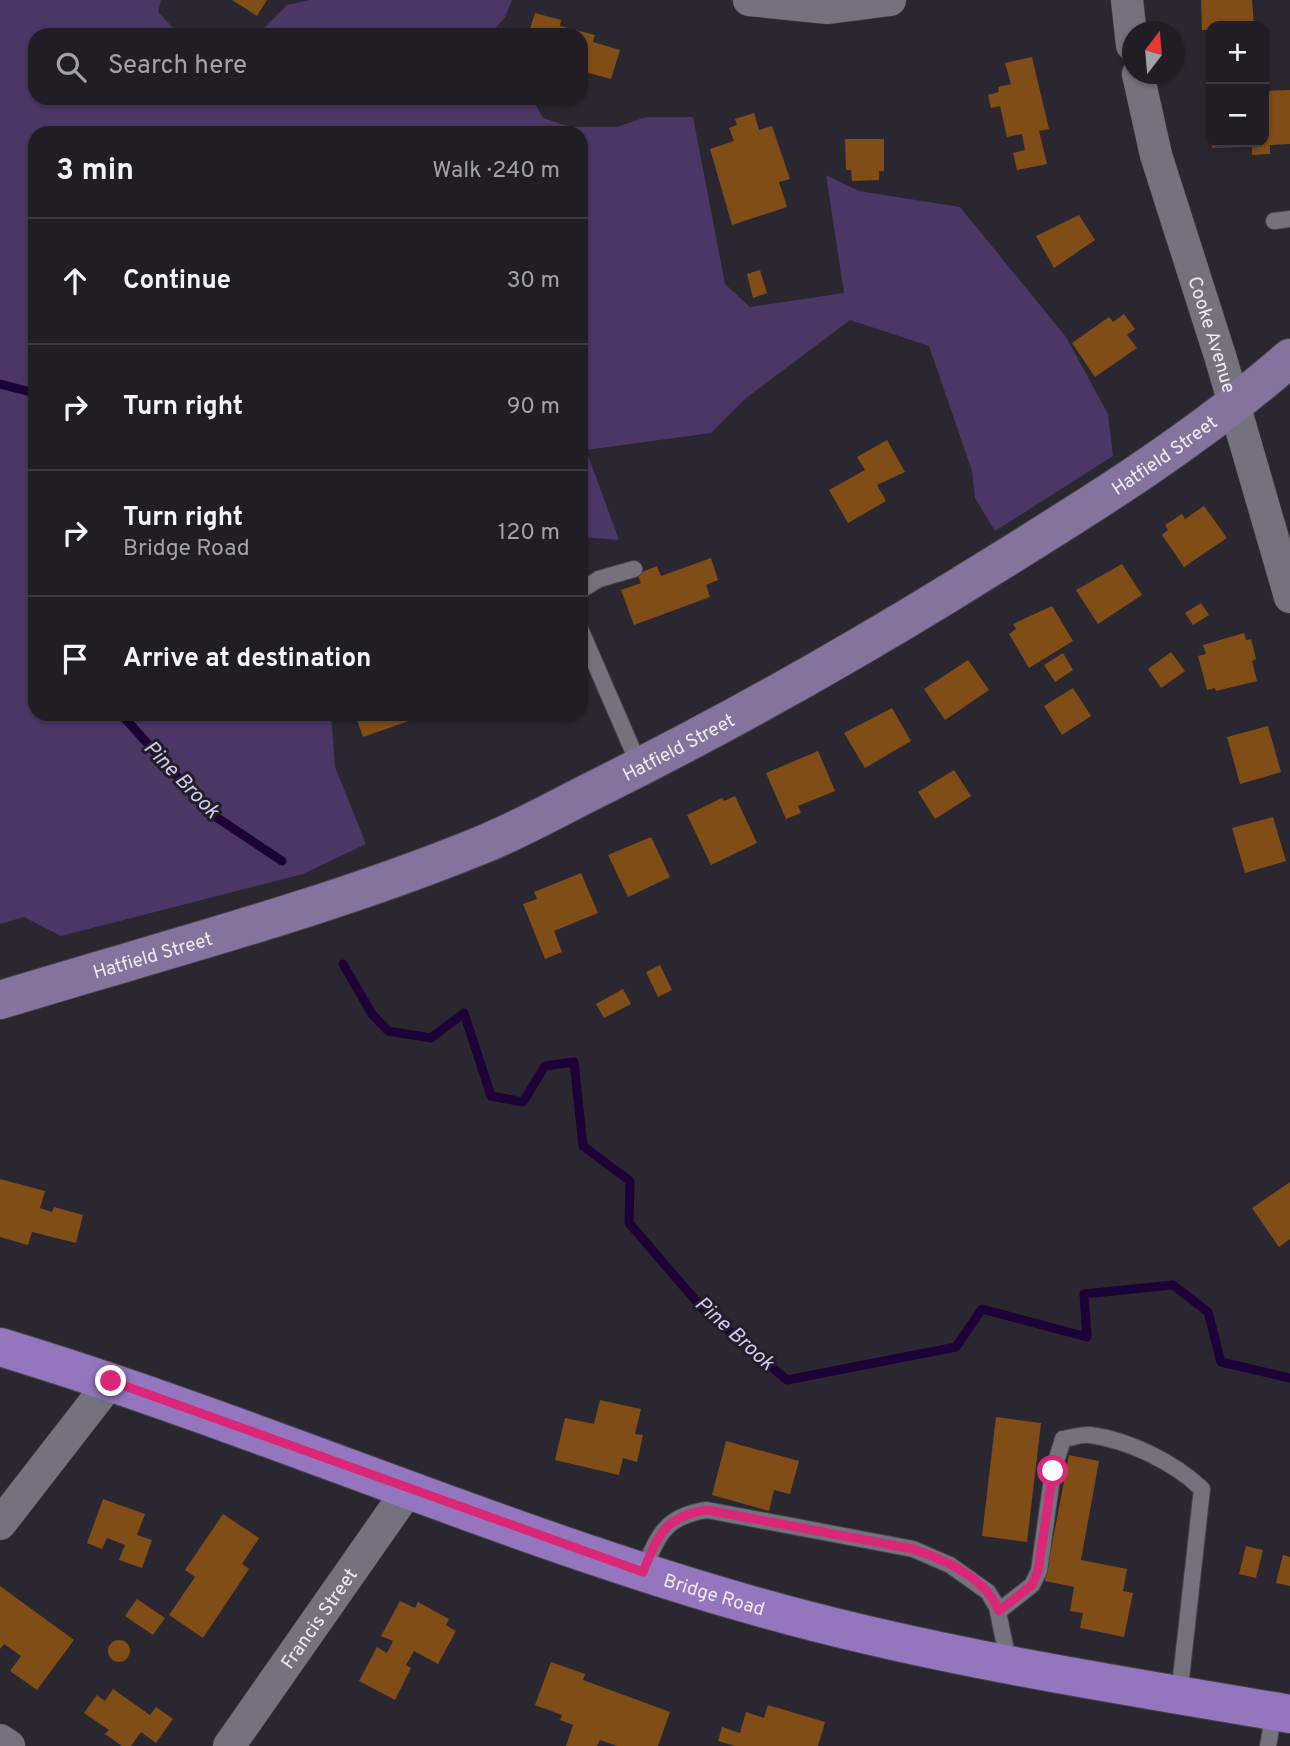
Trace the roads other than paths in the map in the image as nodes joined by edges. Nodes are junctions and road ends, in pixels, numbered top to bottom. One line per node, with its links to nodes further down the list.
1 (749, 0): 2 (street)
2 (890, 0)
3 (1127, 0): 4 (street)
4 (1129, 21)
5 (1140, 84): 7 (street, Cooke Avenue)
6 (1290, 358): 7 (street, Hatfield Street)
7 (1234, 406): 10 (street, Cooke Avenue); 12 (street, Hatfield Street)
8 (634, 569): 9 (lane)
9 (588, 586)
10 (1290, 597)
11 (588, 647): 12 (lane)
12 (640, 767): 13 (street, Hatfield Street)
13 (0, 1000)
14 (0, 1347): 15 (main road, Bridge Road)
15 (111, 1381): 16 (main road, Bridge Road); 17 (street)
16 (408, 1490): 18 (main road, Bridge Road); 25 (street, Francis Street)
17 (0, 1524)
18 (643, 1572): 19 (lane); 20 (main road, Bridge Road)
19 (999, 1611): 20 (lane); 21 (lane)
20 (1009, 1665): 21 (main road, Bridge Road)
21 (1179, 1696): 22 (main road, Bridge Road)
22 (1277, 1724)
23 (0, 1740): 24 (street)
24 (9, 1746)
25 (229, 1746)

